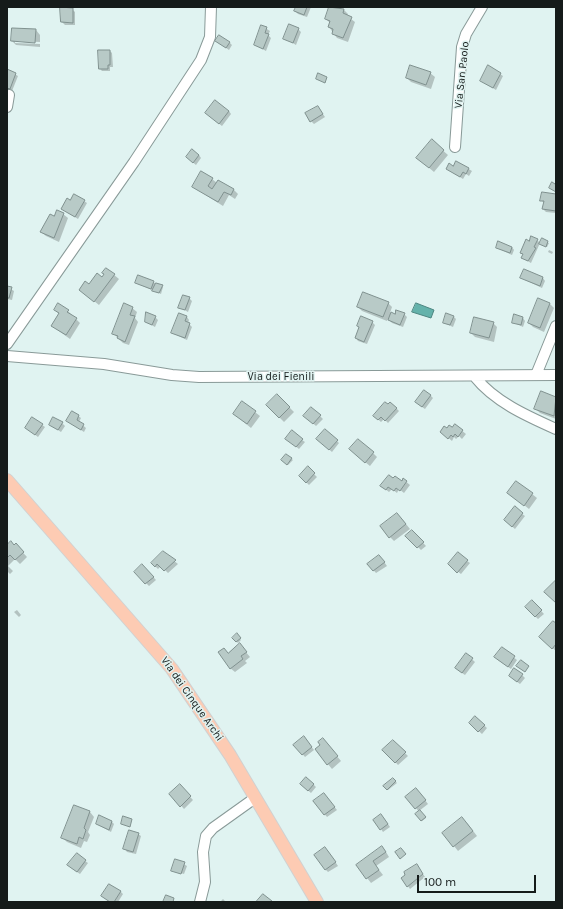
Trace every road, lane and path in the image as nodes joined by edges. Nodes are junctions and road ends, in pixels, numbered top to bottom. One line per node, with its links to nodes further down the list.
1 (211, 7): 7 (street)
2 (482, 7): 5 (street, Via San Paolo)
3 (9, 95): 4 (street)
4 (7, 107)
5 (455, 147)
6 (556, 326): 9 (street)
7 (7, 344)
8 (7, 356): 11 (street, Via dei Fienili)
9 (536, 375): 10 (street, Via dei Fienili); 11 (street, Via dei Fienili)
10 (556, 375)
11 (475, 377): 12 (street)
12 (556, 429)
13 (7, 480): 14 (main road, Via dei Cinque Archi)
14 (255, 798): 15 (street); 16 (main road, Via dei Cinque Archi)
15 (200, 902)
16 (317, 902)

